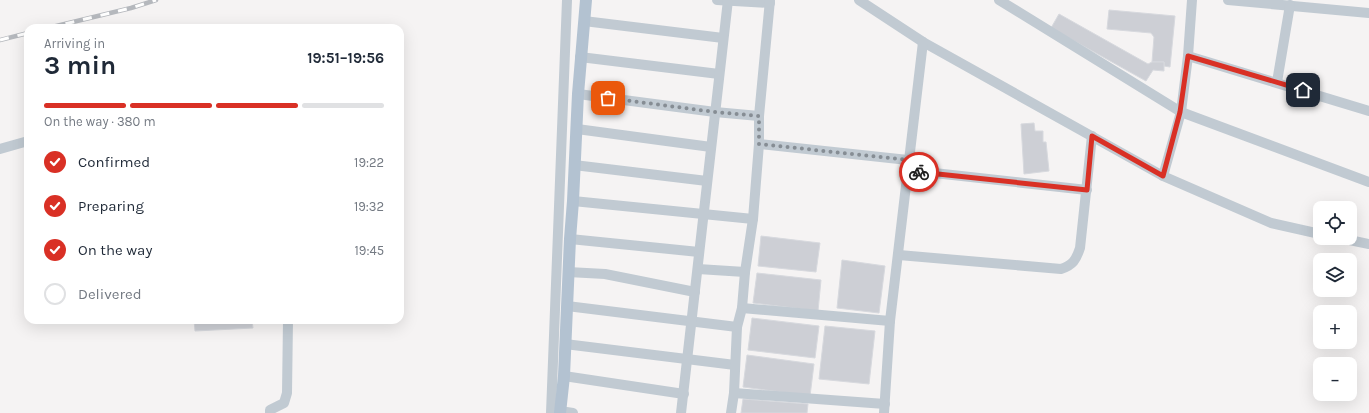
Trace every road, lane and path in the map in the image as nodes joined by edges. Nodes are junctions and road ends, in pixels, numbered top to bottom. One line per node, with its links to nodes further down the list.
1 (567, 0): 62 (street)
2 (586, 0): 12 (main road)
3 (717, 0): 8 (street)
4 (859, 0): 14 (street)
5 (999, 0): 22 (street)
6 (1192, 0): 15 (street)
7 (1228, 0): 10 (street)
8 (728, 1): 9 (street); 13 (street)
9 (770, 1): 23 (street)
10 (1290, 5): 11 (street); 18 (street)
11 (1369, 13)
12 (584, 21): 13 (street); 16 (main road)
13 (723, 38): 17 (street)
14 (923, 42): 25 (street); 31 (street)
15 (1188, 56): 18 (street); 22 (street)
16 (580, 57): 17 (street); 19 (main road)
17 (720, 74): 21 (street)
18 (1277, 82): 20 (street)
19 (578, 94): 21 (street); 24 (main road)
20 (1369, 111)
21 (715, 112): 23 (street); 28 (street)
22 (1180, 112): 32 (street); 34 (street)
23 (759, 116): 27 (street)
24 (577, 129): 28 (street); 30 (main road)
25 (1092, 136): 32 (street); 35 (street)
26 (24, 142): 29 (street)
27 (759, 144): 31 (street); 38 (street)
28 (712, 147): 33 (street)
29 (0, 149)
30 (574, 165): 33 (street); 36 (main road)
31 (908, 165): 35 (street); 44 (street)
32 (1163, 176): 39 (street)
33 (707, 181): 37 (street)
34 (1369, 182)
35 (1087, 190): 44 (street)
36 (573, 200): 37 (street); 40 (main road)
37 (704, 215): 38 (street); 43 (street)
38 (753, 219): 47 (street)
39 (1313, 232)
40 (570, 238): 43 (street); 46 (main road)
41 (1357, 242): 42 (street)
42 (1369, 244)
43 (700, 252): 45 (street)
44 (899, 255): 51 (street)
45 (698, 269): 47 (street); 48 (street)
46 (568, 272): 48 (street); 49 (main road)
47 (745, 272): 50 (street)
48 (695, 292): 52 (street)
49 (567, 306): 52 (street); 55 (main road)
50 (742, 308): 51 (street); 54 (street)
51 (890, 321): 61 (street)
52 (692, 322): 54 (street); 56 (street)
53 (288, 324): 63 (street)
54 (737, 327): 57 (street)
55 (565, 344): 56 (street); 58 (main road)
56 (688, 358): 57 (street); 60 (street)
57 (735, 364): 59 (street)
58 (564, 376): 60 (street); 62 (main road)
59 (734, 393): 61 (street); 66 (street)
60 (684, 394): 65 (street)
61 (885, 409)
62 (557, 412): 64 (street)
63 (270, 413)
64 (573, 413)
65 (681, 413)
66 (731, 413)

